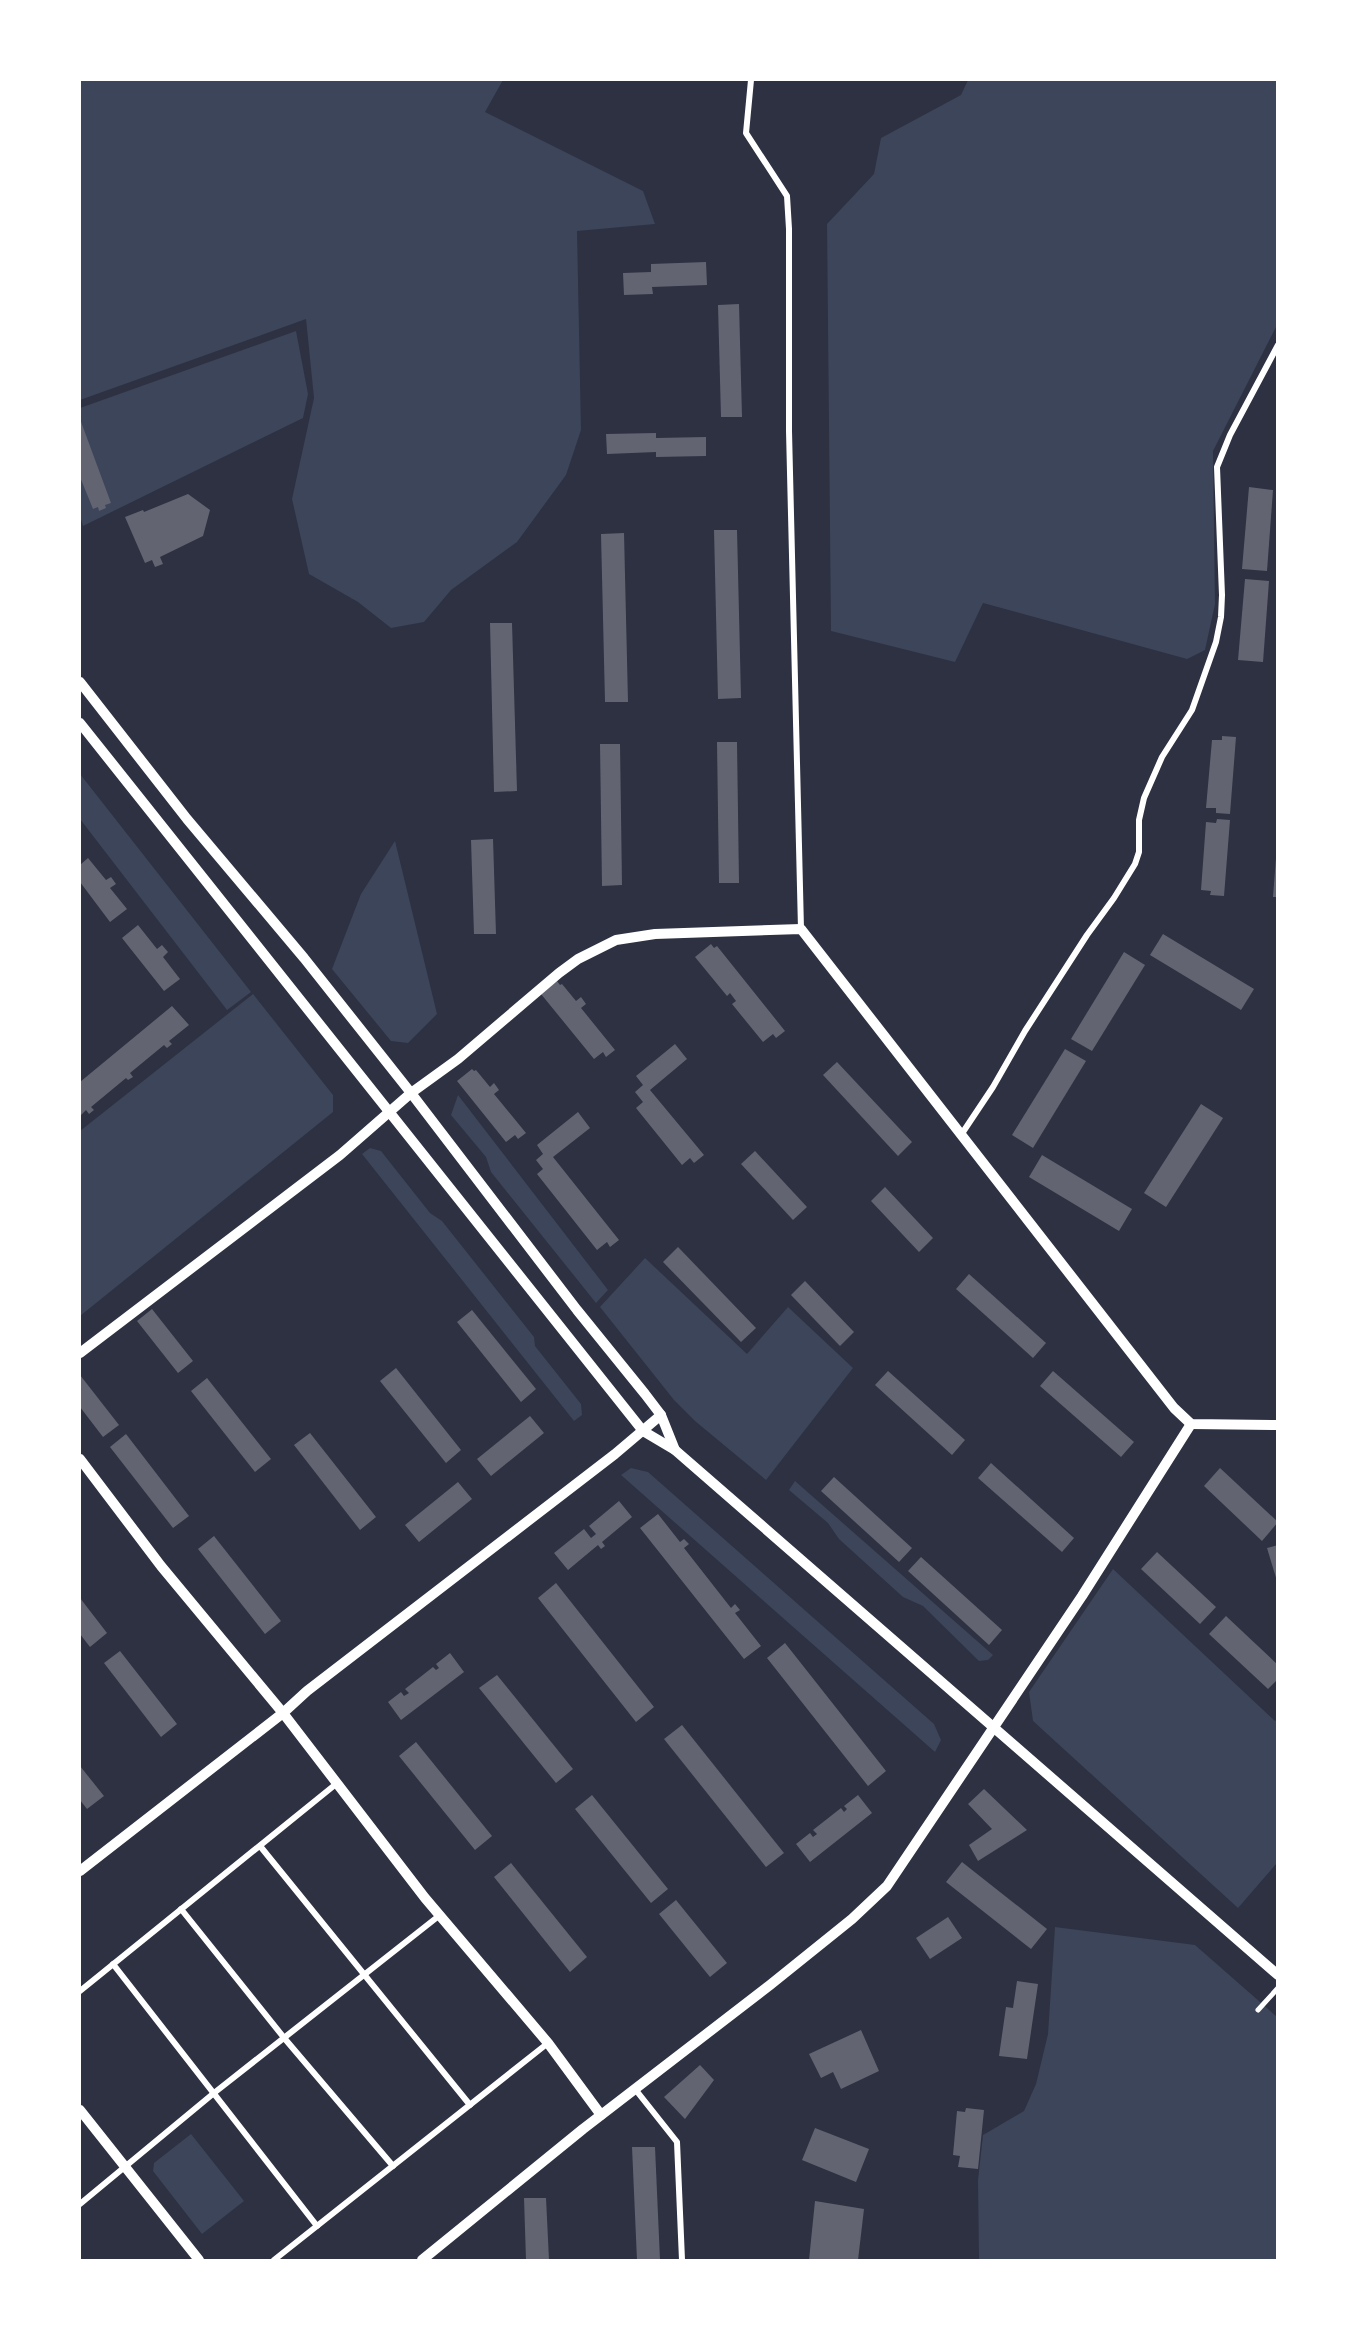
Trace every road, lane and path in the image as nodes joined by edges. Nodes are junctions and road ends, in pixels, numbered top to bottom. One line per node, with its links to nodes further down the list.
1 (751, 80): 5 (street)
2 (1278, 345): 8 (street)
3 (80, 682): 6 (street)
4 (80, 723): 7 (street)
5 (801, 929): 6 (street); 8 (street)
6 (411, 1093): 7 (street); 10 (street)
7 (389, 1112): 9 (street); 13 (street)
8 (961, 1135): 11 (street)
9 (80, 1353)
10 (661, 1415): 13 (street); 14 (street)
11 (1191, 1424): 12 (street); 17 (street)
12 (1278, 1425)
13 (643, 1431): 14 (street); 16 (street)
14 (675, 1450): 17 (street)
15 (80, 1459): 16 (street)
16 (283, 1713): 18 (street); 20 (street)
17 (993, 1726): 24 (street); 31 (street)
18 (336, 1784): 19 (street); 22 (street)
19 (260, 1846): 21 (street); 25 (street)
20 (80, 1871)
21 (181, 1909): 23 (street); 29 (street)
22 (440, 1915): 25 (street); 30 (street)
23 (113, 1964): 27 (street); 32 (street)
24 (1278, 1975)
25 (363, 1976): 29 (street); 33 (street)
26 (1278, 1988): 28 (street)
27 (80, 1991)
28 (1258, 2010)
29 (285, 2038): 32 (street); 36 (street)
30 (548, 2043): 33 (street); 35 (street)
31 (635, 2089): 35 (street); 43 (street)
32 (213, 2093): 37 (street); 39 (street)
33 (470, 2105): 36 (street)
34 (80, 2110): 37 (street)
35 (601, 2115): 42 (street)
36 (393, 2166): 39 (street)
37 (126, 2167): 38 (street); 40 (street)
38 (80, 2204)
39 (317, 2226): 41 (street)
40 (199, 2260)
41 (274, 2260)
42 (422, 2260)
43 (682, 2260)

